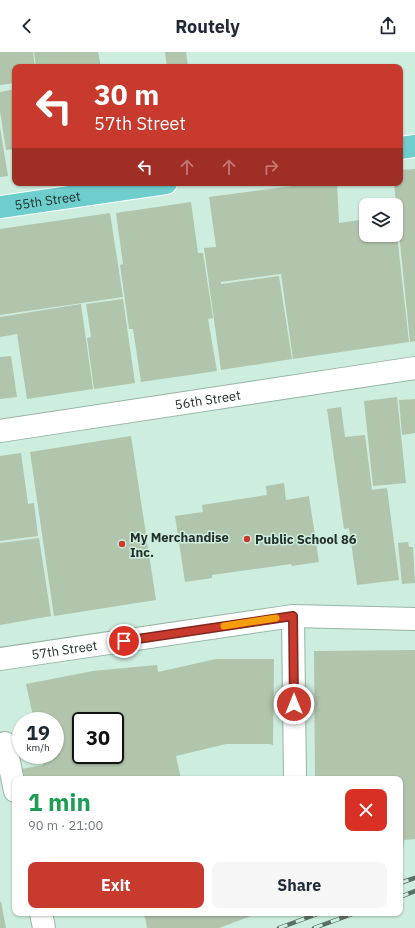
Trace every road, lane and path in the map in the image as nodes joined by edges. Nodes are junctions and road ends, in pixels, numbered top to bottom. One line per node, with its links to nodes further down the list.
1 (415, 146): 2 (main road)
2 (403, 148)
3 (146, 186): 4 (main road, 55th Street)
4 (0, 208)
5 (415, 368): 6 (street, 56th Street)
6 (0, 431)
7 (293, 616): 8 (street, 57th Street); 9 (street, 57th Street); 11 (street)
8 (415, 619)
9 (0, 659)
10 (5, 743): 12 (street)
11 (295, 776)
12 (12, 777)
13 (42, 916): 14 (street)
14 (44, 928)

